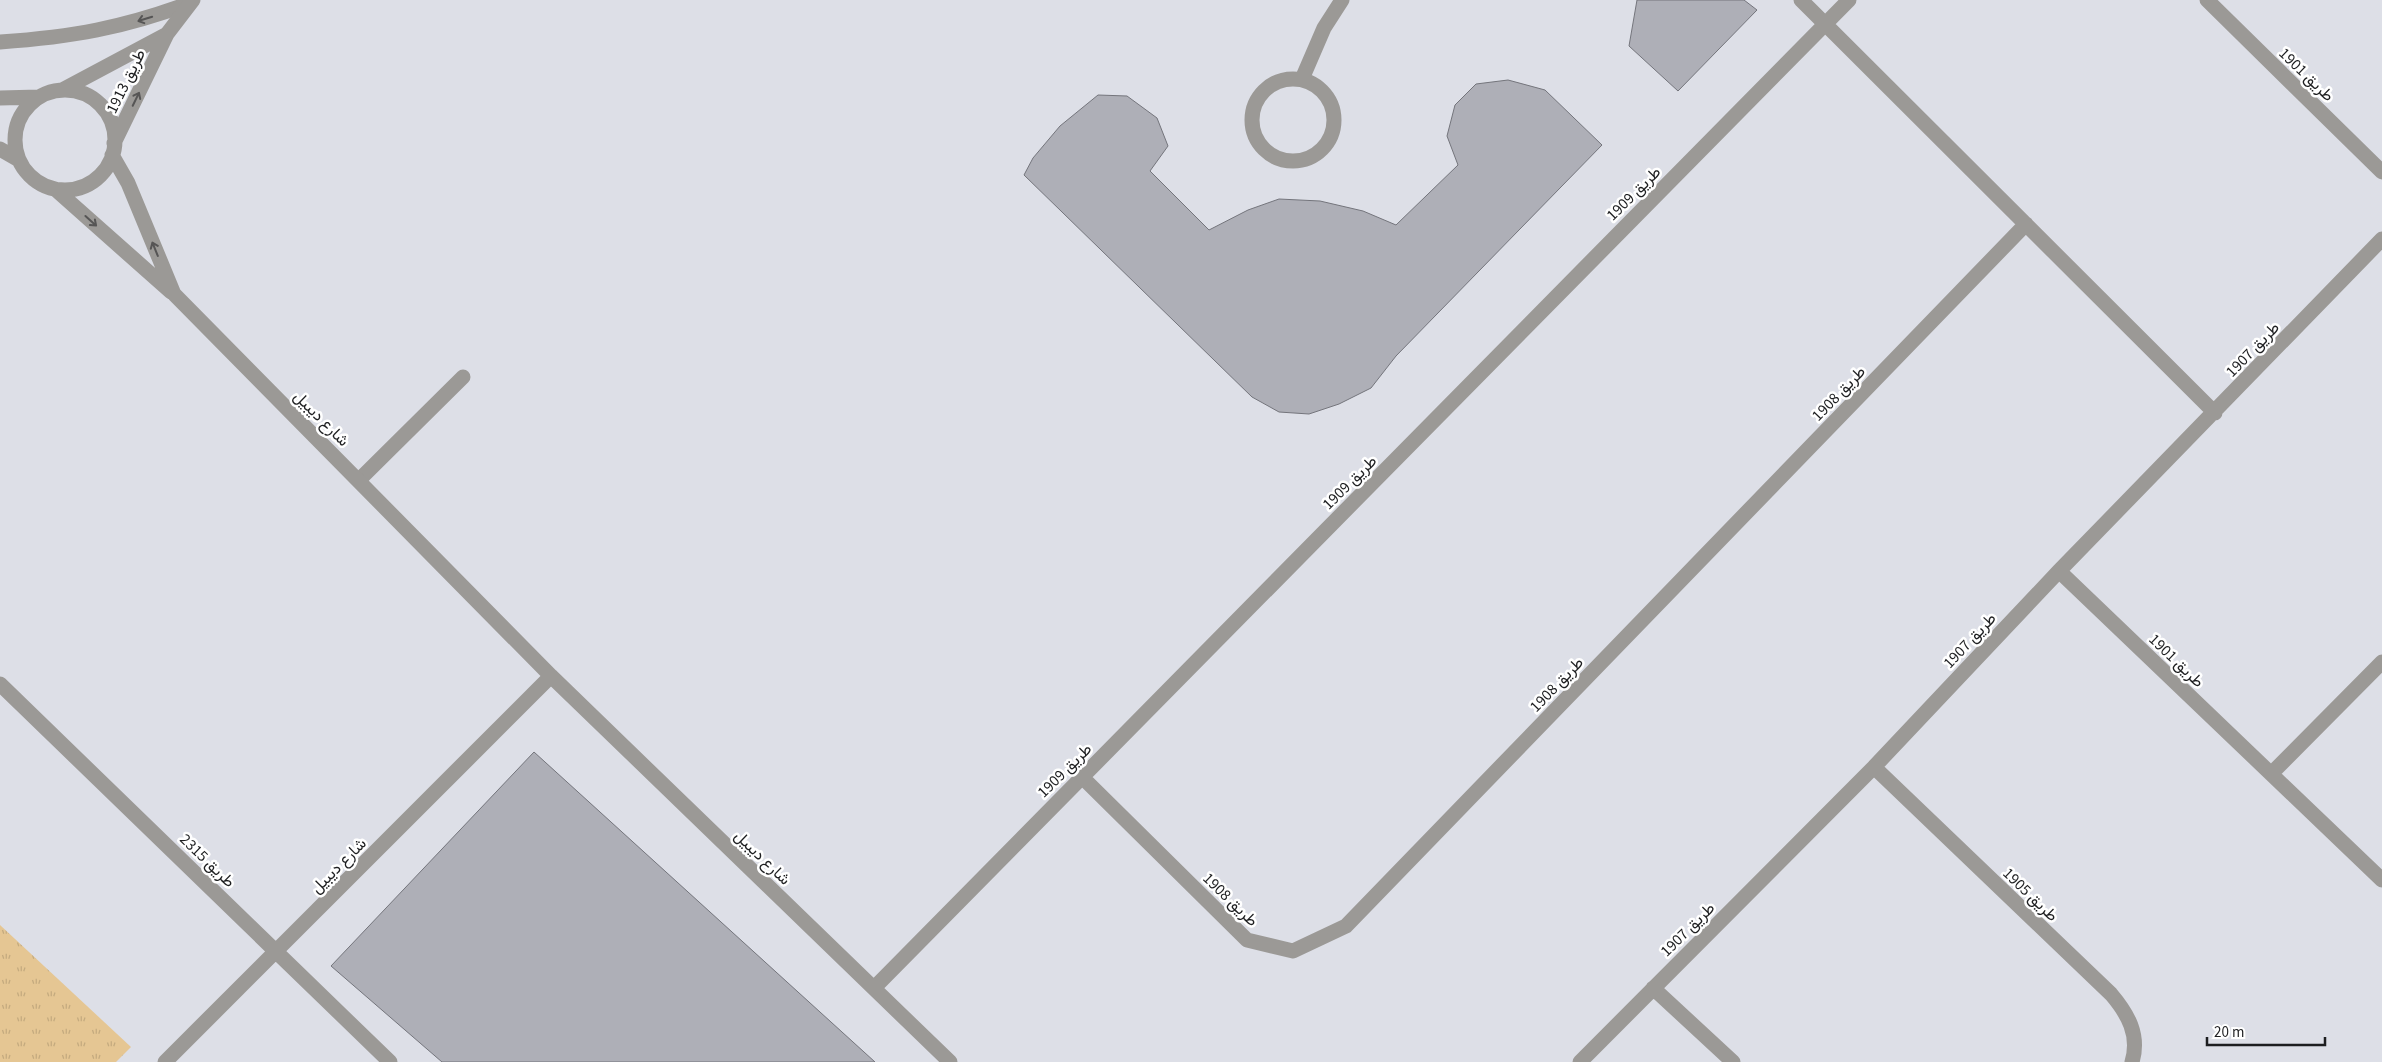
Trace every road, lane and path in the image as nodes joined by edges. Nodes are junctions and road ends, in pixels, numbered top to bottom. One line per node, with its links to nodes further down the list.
1 (1342, 0): 9 (street)
2 (1801, 0): 6 (street)
3 (1849, 0): 6 (street, طريق 1909)
4 (2207, 0): 16 (street, طريق 1901)
5 (192, 1): 7 (street, طريق 1913); 8 (street, one-way to 8)
6 (1825, 24): 18 (street); 30 (street, طريق 1909)
7 (167, 34): 10 (street, طريق 1913); 14 (street, طريق 1913, one-way to 7)
8 (0, 42)
9 (1302, 79): 9 (street)
10 (62, 90): 11 (street); 14 (street)
11 (39, 97): 12 (street); 15 (street)
12 (0, 98)
13 (0, 149): 15 (street)
14 (113, 149): 17 (street); 20 (street, شارع ديبيل, one-way to 14)
15 (19, 160): 17 (street)
16 (2382, 172)
17 (55, 189): 20 (street, one-way to 20)
18 (2026, 224): 22 (street); 30 (street, طريق 1908)
19 (2382, 239): 22 (street, طريق 1907)
20 (174, 294): 23 (street, شارع ديبيل)
21 (462, 377): 23 (street)
22 (2215, 413): 24 (street, طريق 1907)
23 (359, 480): 26 (street, شارع ديبيل)
24 (2059, 570): 28 (street, طريق 1907); 29 (street, طريق 1901)
25 (2382, 662): 29 (street)
26 (551, 676): 32 (street, شارع ديبيل); 33 (street, شارع ديبيل)
27 (0, 684): 32 (street, طريق 2315)
28 (1874, 768): 34 (street, طريق 1907); 40 (street, طريق 1905)
29 (2271, 774): 31 (street, طريق 1901)
30 (1082, 777): 33 (street, طريق 1909)
31 (2382, 880)
32 (277, 951): 35 (street, شارع ديبيل); 36 (street, طريق 2315)
33 (874, 988): 37 (street, شارع ديبيل)
34 (1653, 988): 38 (street, طريق 1907); 39 (street)
35 (165, 1062)
36 (390, 1062)
37 (950, 1062)
38 (1580, 1062)
39 (1732, 1062)
40 (2132, 1062)

